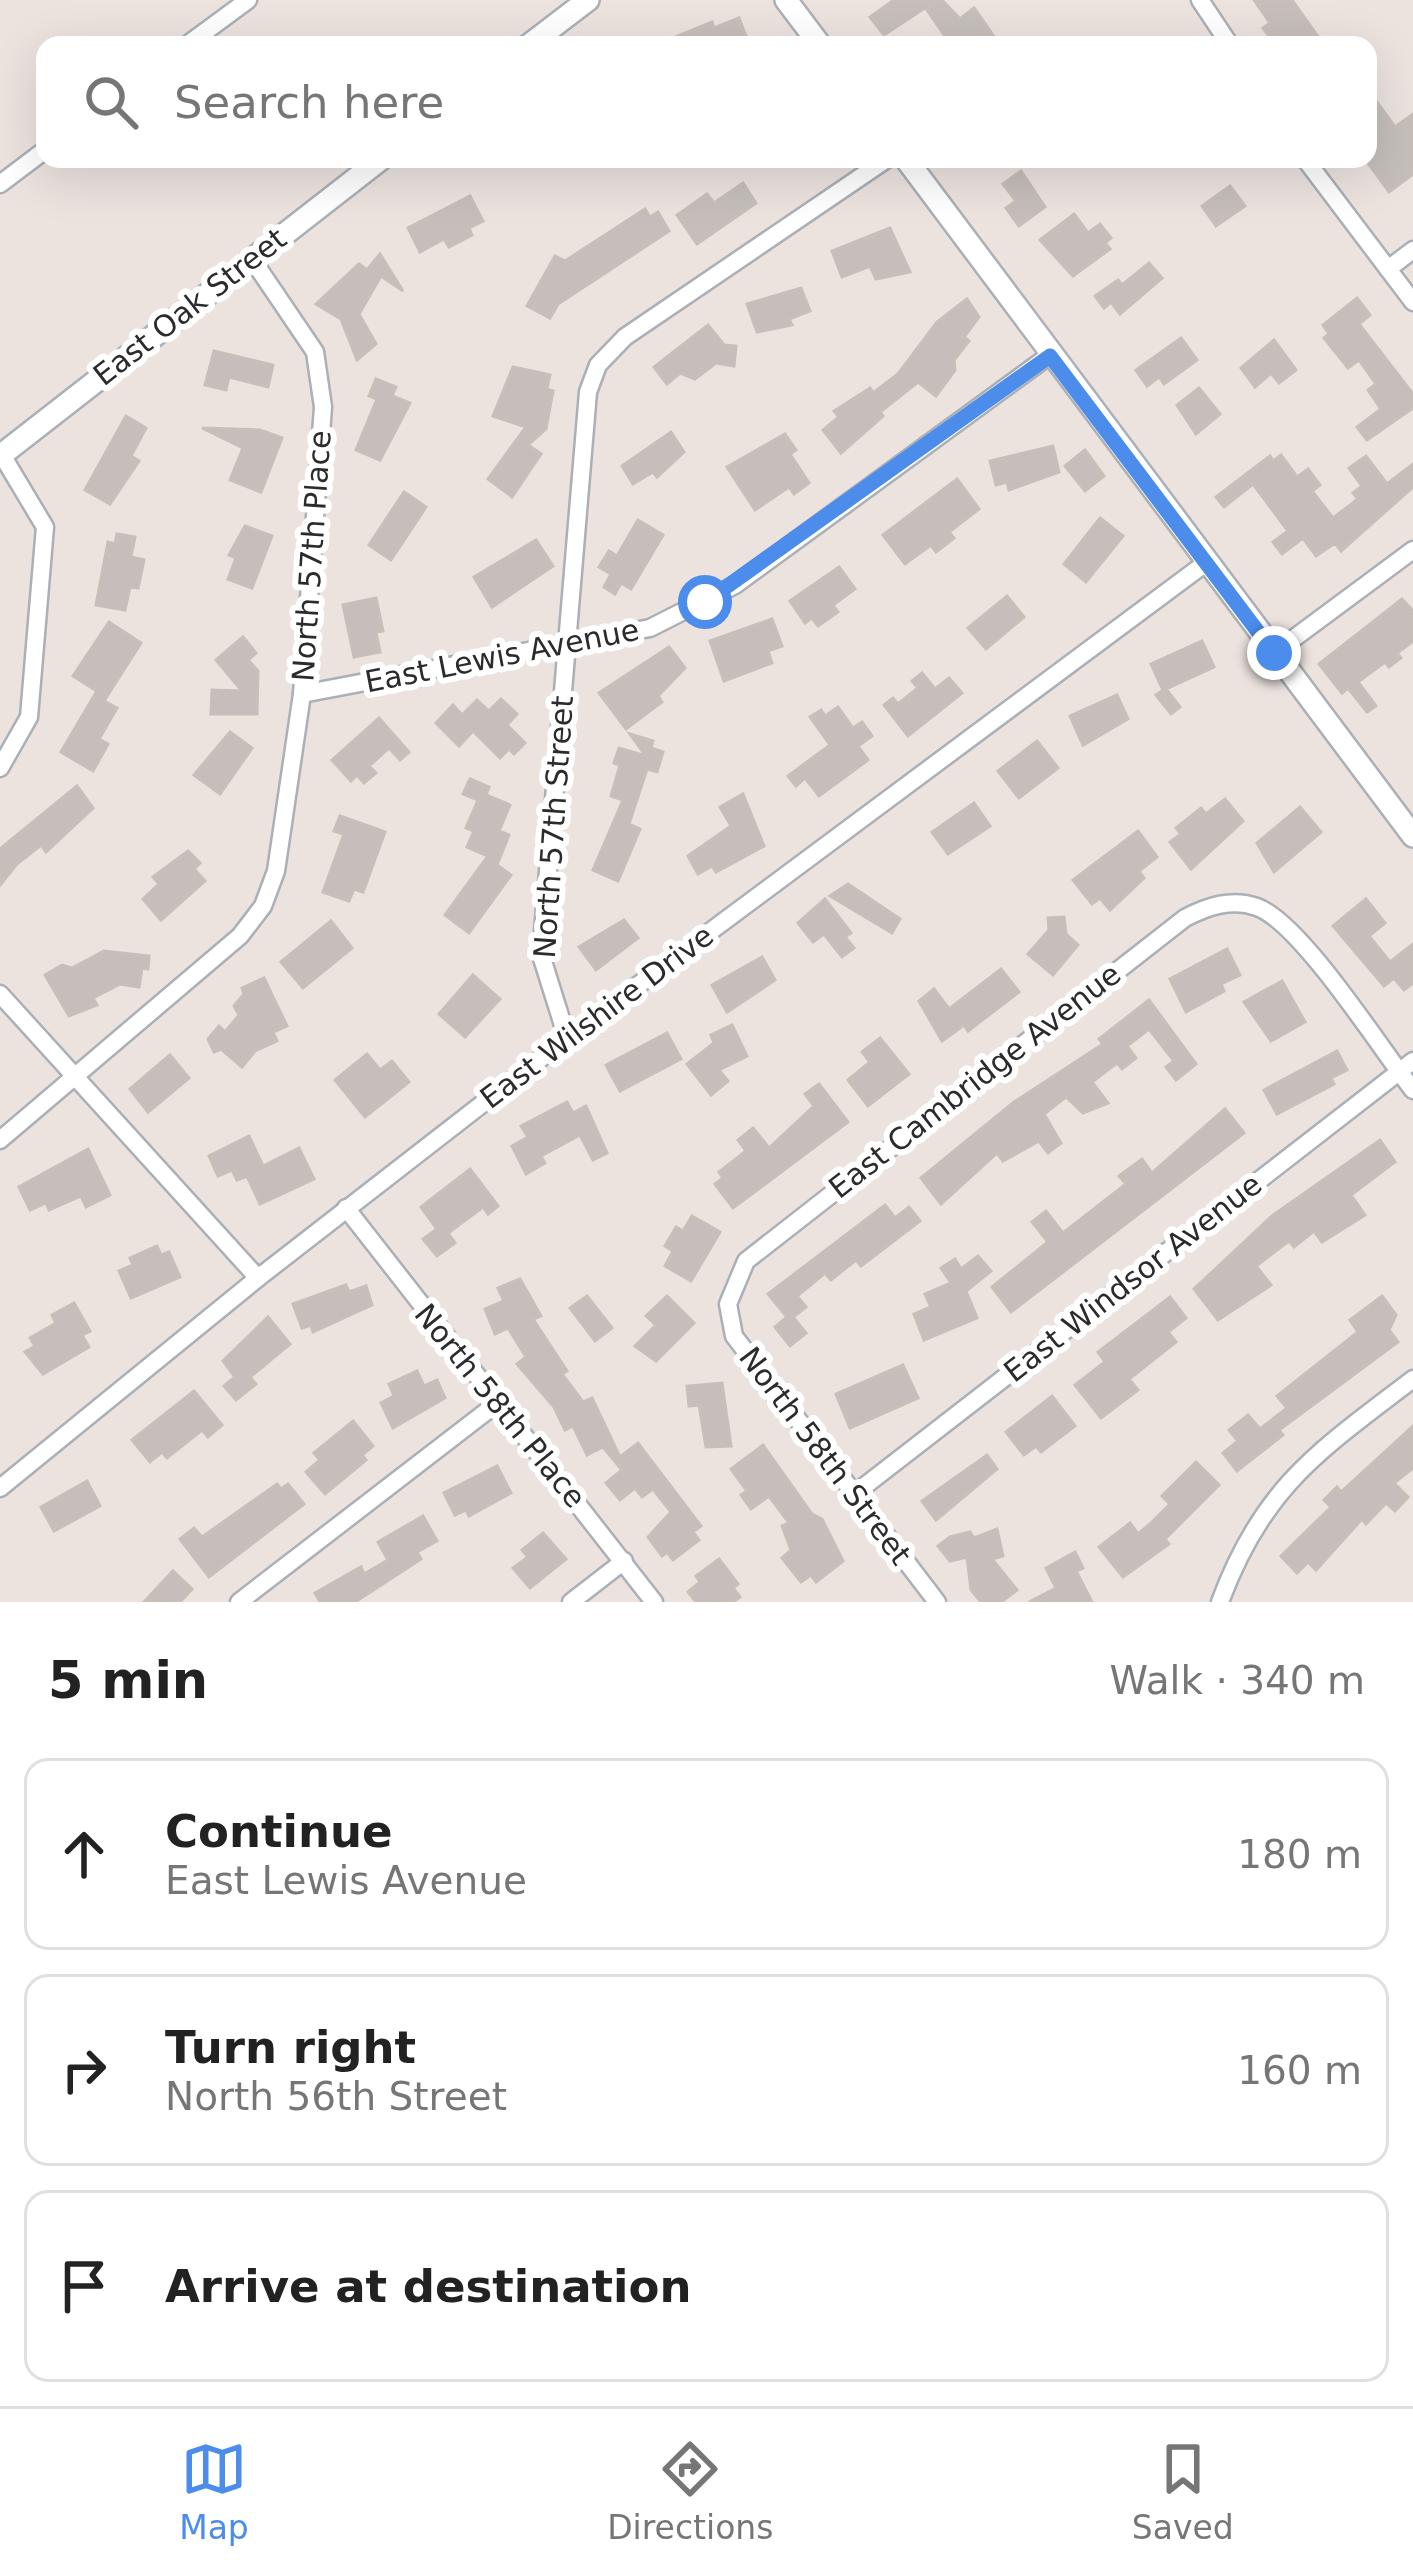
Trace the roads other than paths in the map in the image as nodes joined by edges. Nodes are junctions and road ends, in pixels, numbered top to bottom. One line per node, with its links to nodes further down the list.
1 (248, 0): 5 (street)
2 (588, 0): 6 (street)
3 (786, 0): 7 (street)
4 (1200, 0): 8 (street)
5 (199, 36)
6 (541, 36)
7 (813, 36)
8 (1224, 36)
9 (36, 157): 14 (street)
10 (369, 168): 16 (street, East Oak Street)
11 (874, 168): 23 (street, North 57th Street)
12 (913, 168): 19 (street)
13 (1312, 168): 17 (street)
14 (0, 184)
15 (1413, 250): 17 (street)
16 (252, 259): 20 (street, East Oak Street); 25 (street, North 57th Place)
17 (1388, 269): 18 (street)
18 (1413, 302)
19 (1050, 356): 22 (street); 23 (street, East Lewis Avenue)
20 (1, 455): 26 (street)
21 (1413, 550): 24 (street)
22 (1207, 562): 24 (street); 29 (street, East Wilshire Drive)
23 (569, 645): 25 (street, East Lewis Avenue); 29 (street, North 57th Street)
24 (1274, 653): 27 (street)
25 (302, 694): 31 (street, North 57th Place)
26 (0, 768)
27 (1413, 836)
28 (0, 994): 31 (street)
29 (567, 1038): 34 (street, East Wilshire Drive)
30 (1406, 1066): 32 (street); 36 (street, East Cambridge Avenue); 40 (street, East Windsor Avenue)
31 (75, 1077): 33 (street); 35 (street)
32 (1413, 1090)
33 (0, 1140)
34 (346, 1208): 35 (street, East Wilshire Drive); 38 (street, North 58th Place)
35 (258, 1278): 39 (street, East Wilshire Drive)
36 (728, 1304): 40 (street, North 58th Street)
37 (1413, 1379): 46 (street)
38 (500, 1401): 41 (street, North 58th Place); 42 (street)
39 (0, 1488)
40 (853, 1495): 45 (street, North 58th Street)
41 (624, 1561): 43 (street); 44 (street, North 58th Place)
42 (239, 1602)
43 (571, 1602)
44 (654, 1602)
45 (937, 1602)
46 (1220, 1602)

